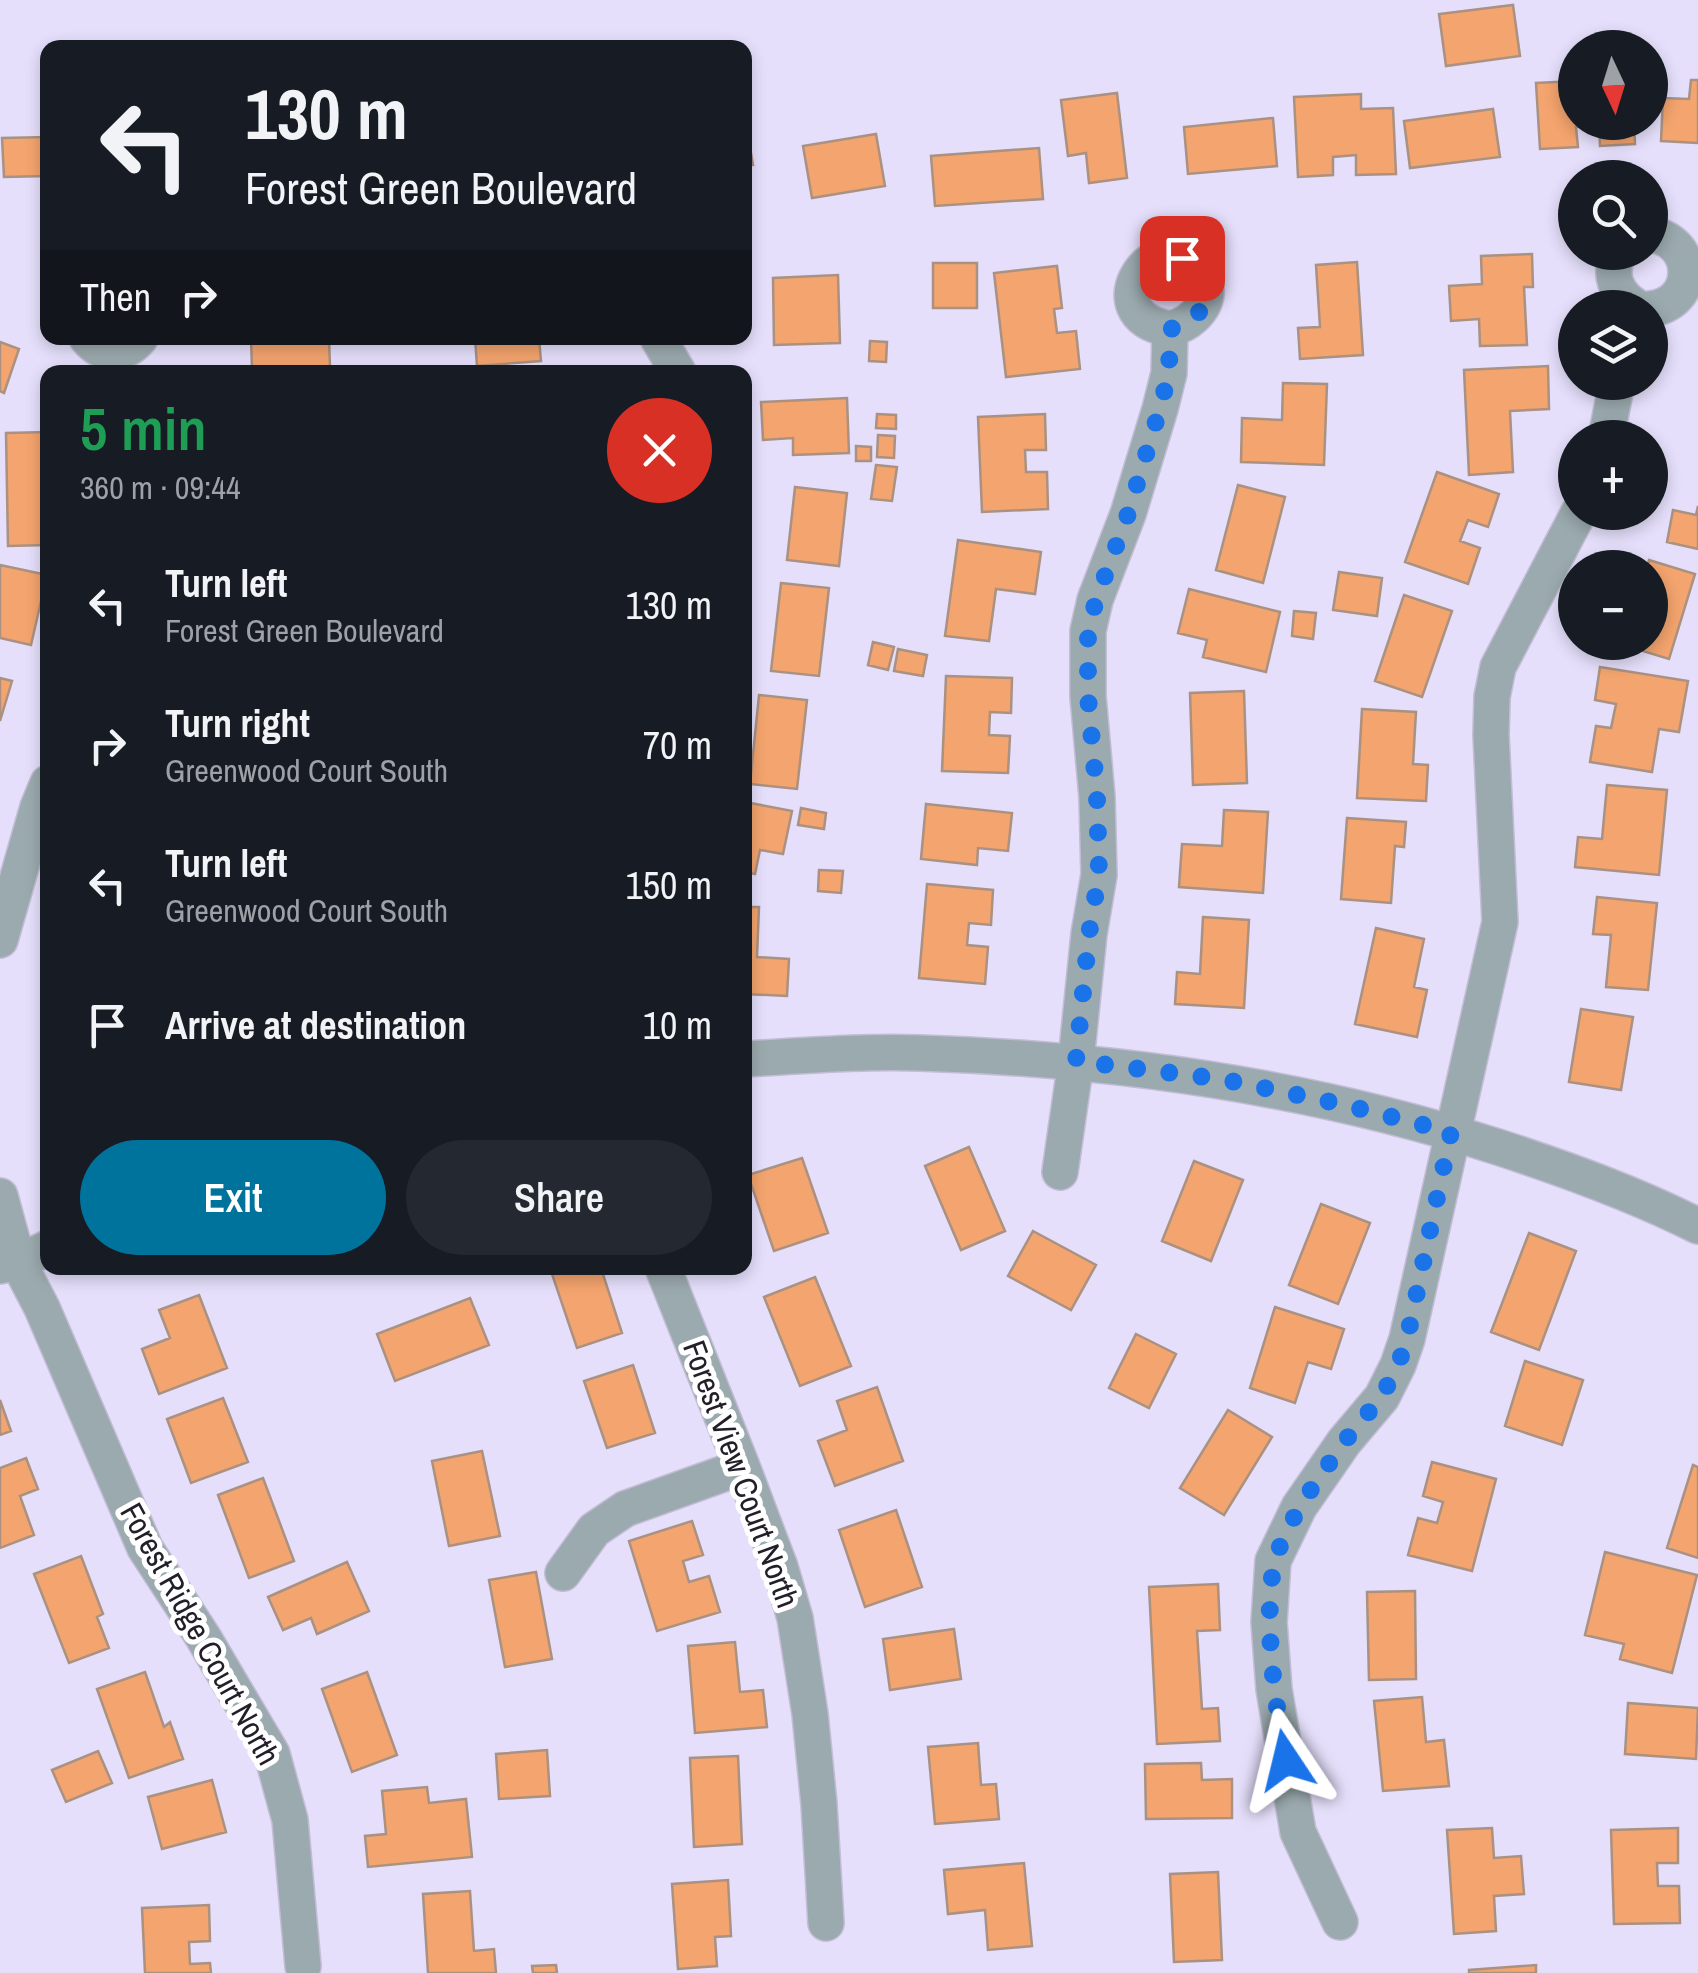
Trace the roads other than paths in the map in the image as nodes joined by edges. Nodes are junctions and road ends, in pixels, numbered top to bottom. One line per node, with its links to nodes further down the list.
1 (1668, 239): 2 (street)
2 (1668, 306)
3 (1170, 329): 8 (street)
4 (1570, 530): 9 (street)
5 (40, 802): 6 (street)
6 (0, 940)
7 (752, 1059): 8 (street)
8 (1076, 1061): 9 (street); 10 (street)
9 (1451, 1132): 12 (street); 17 (street)
10 (1060, 1172)
11 (0, 1196): 13 (street, Forest Ridge Court North)
12 (1698, 1226)
13 (22, 1259): 19 (street, Forest Ridge Court North)
14 (666, 1275): 15 (street, Forest View Court North)
15 (742, 1467): 16 (street); 18 (street, Forest View Court North)
16 (563, 1573)
17 (1340, 1922)
18 (826, 1923)
19 (303, 1966)

